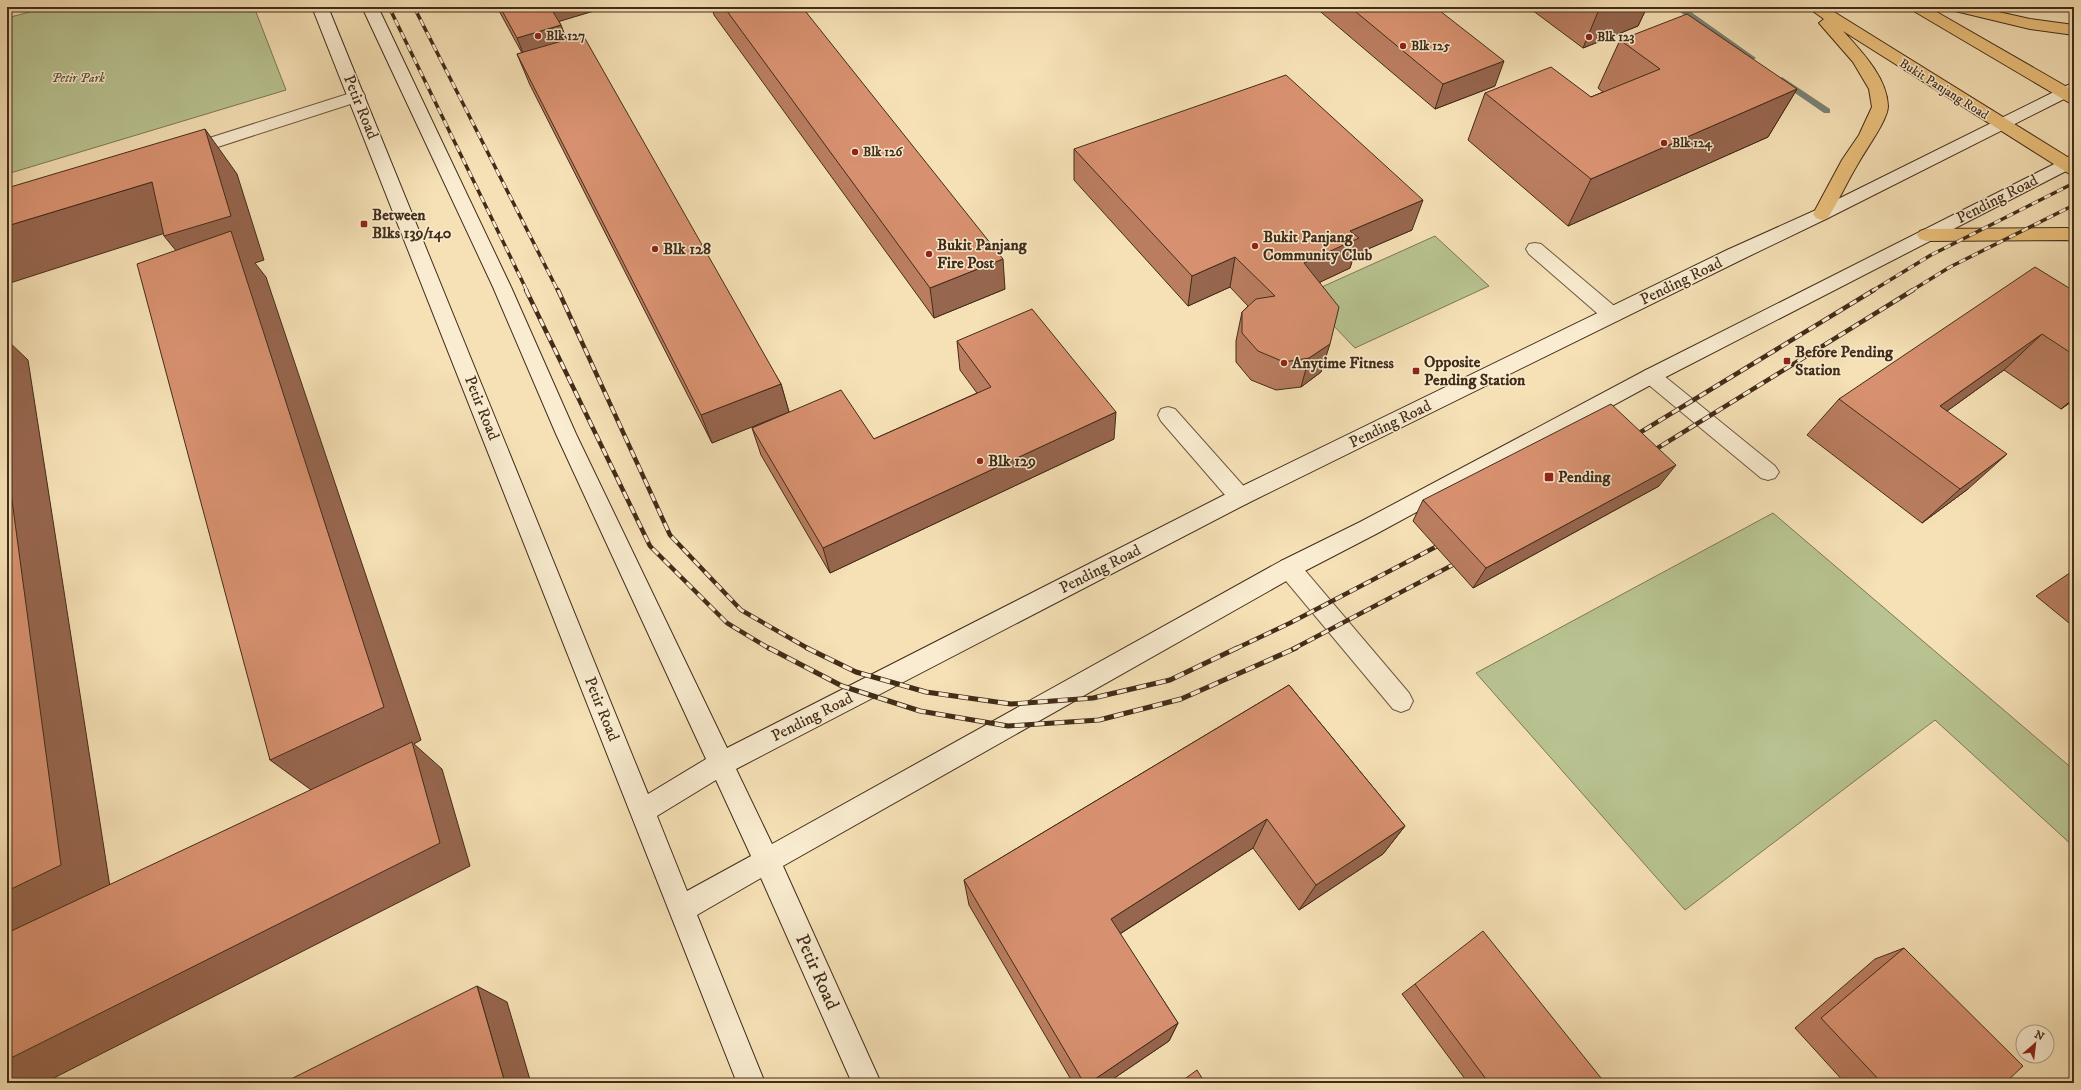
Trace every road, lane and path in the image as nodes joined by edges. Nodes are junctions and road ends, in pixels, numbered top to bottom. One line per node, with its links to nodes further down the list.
1 (320, 7): 8 (main road, Petir Road)
2 (370, 7): 23 (main road, Petir Road)
3 (1814, 7): 9 (main road, Bukit Panjang Road); 12 (main road)
4 (1917, 7): 7 (main road)
5 (1956, 7): 6 (main road)
6 (2074, 30)
7 (2071, 92): 9 (main road, Pending Road)
8 (357, 96): 10 (main road); 24 (main road, Petir Road)
9 (2000, 124): 11 (main road, Bukit Panjang Road); 12 (main road, Pending Road)
10 (168, 157)
11 (2071, 164): 13 (main road, Pending Road)
12 (1822, 214): 16 (main road, Pending Road)
13 (1926, 235): 14 (main road); 17 (main road, Pending Road)
14 (2074, 236)
15 (1535, 249): 16 (main road)
16 (1612, 315): 20 (main road, Pending Road)
17 (1651, 376): 19 (main road); 21 (main road, Pending Road)
18 (1168, 415): 20 (main road)
19 (1768, 472)
20 (1240, 498): 23 (main road, Pending Road)
21 (1289, 568): 22 (main road); 25 (main road, Pending Road)
22 (1401, 701)
23 (721, 764): 24 (main road); 25 (main road, Petir Road)
24 (643, 810): 26 (main road, Petir Road)
25 (767, 860): 26 (main road); 28 (main road, Petir Road)
26 (681, 909): 27 (main road, Petir Road)
27 (751, 1083)
28 (867, 1083)

